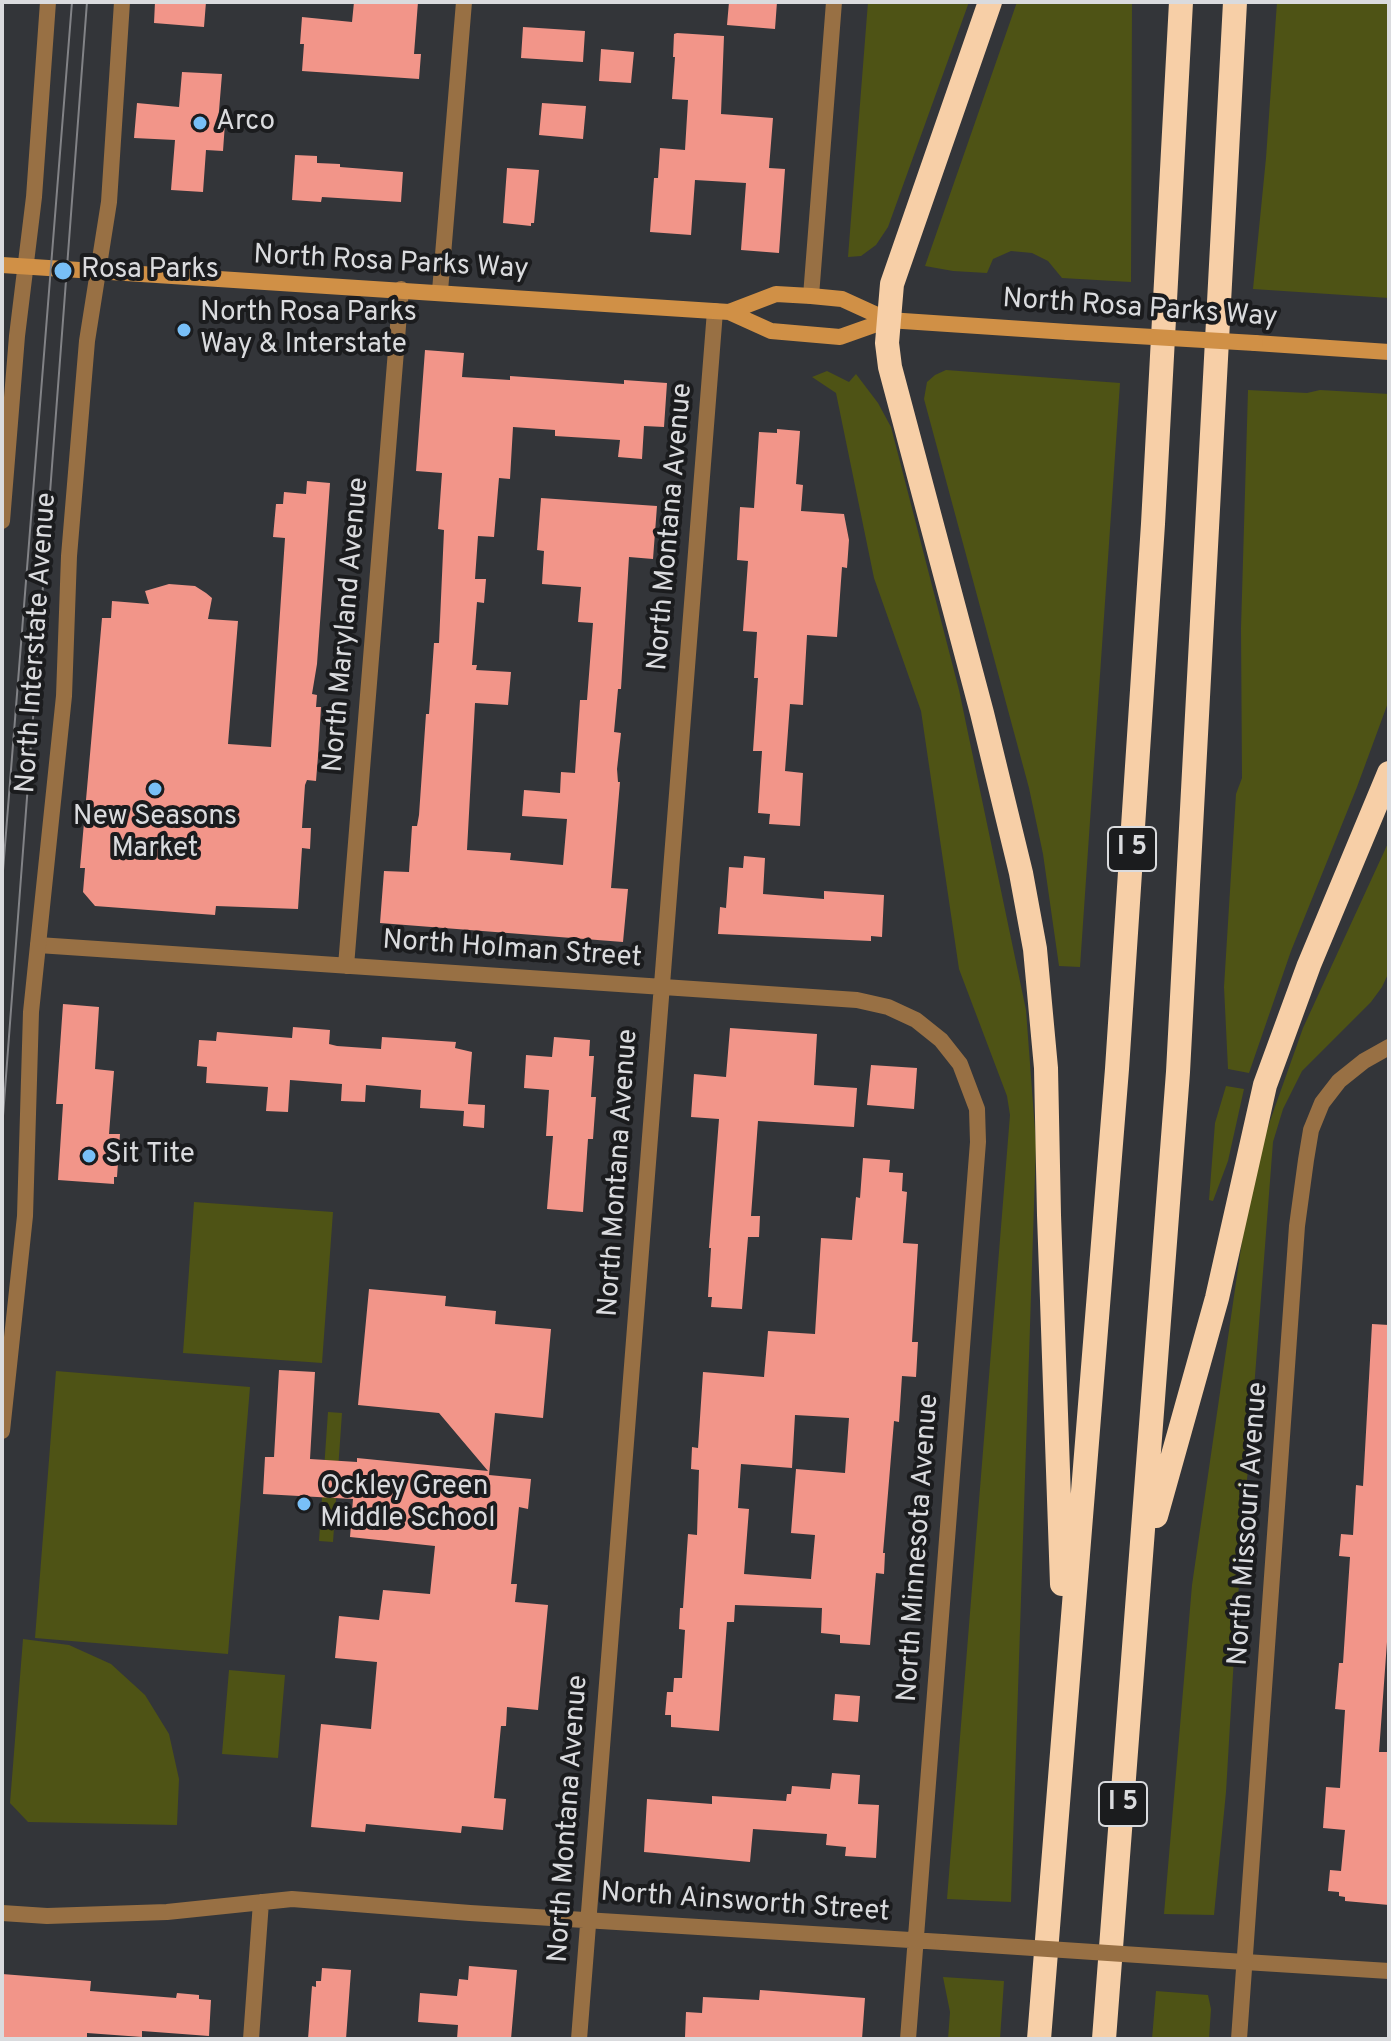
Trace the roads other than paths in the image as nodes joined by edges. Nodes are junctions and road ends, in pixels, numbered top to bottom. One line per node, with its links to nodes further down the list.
1 (48, 2): 9 (street, North Interstate Avenue)
2 (122, 2): 10 (street, North Interstate Avenue)
3 (464, 2): 12 (street)
4 (834, 2): 13 (street)
5 (990, 2): 15 (highway)
6 (1181, 2): 26 (highway, I 5)
7 (1235, 2): 25 (highway, I 5)
8 (2, 265): 9 (main road, North Rosa Parks Way)
9 (26, 267): 10 (main road, North Rosa Parks Way); 17 (street, North Interstate Avenue)
10 (98, 272): 11 (main road, North Rosa Parks Way); 19 (street, North Interstate Avenue)
11 (401, 289): 12 (main road, North Rosa Parks Way); 20 (street, North Maryland Avenue)
12 (440, 291): 14 (main road, North Rosa Parks Way)
13 (811, 296): 14 (main road, North Rosa Parks Way); 15 (main road, North Rosa Parks Way)
14 (722, 311): 15 (main road, North Rosa Parks Way); 21 (street, North Montana Avenue)
15 (888, 320): 16 (main road, North Rosa Parks Way, bridge); 26 (highway)
16 (1389, 352)
17 (2, 521)
18 (1389, 773): 25 (highway)
19 (38, 945): 20 (street, North Holman Street); 24 (street, North Interstate Avenue)
20 (346, 966): 21 (street, North Holman Street)
21 (660, 987): 23 (street, North Holman Street); 29 (street, North Montana Avenue)
22 (1389, 1047): 31 (street, North Missouri Avenue)
23 (960, 1064): 30 (street, North Minnesota Avenue)
24 (2, 1431)
25 (1142, 1568): 37 (highway, I 5)
26 (1066, 1694): 36 (highway, I 5)
27 (261, 1902): 28 (street, North Ainsworth Street); 29 (street, North Ainsworth Street); 33 (street)
28 (2, 1913)
29 (589, 1920): 30 (street, North Ainsworth Street); 34 (street, North Montana Avenue)
30 (915, 1940): 31 (street, North Ainsworth Street, bridge); 35 (street, North Minnesota Avenue)
31 (1246, 1962): 32 (street, North Ainsworth Street); 38 (street, North Missouri Avenue)
32 (1389, 1971)
33 (251, 2039)
34 (579, 2039)
35 (908, 2039)
36 (1039, 2039)
37 (1104, 2039)
38 (1239, 2039)

